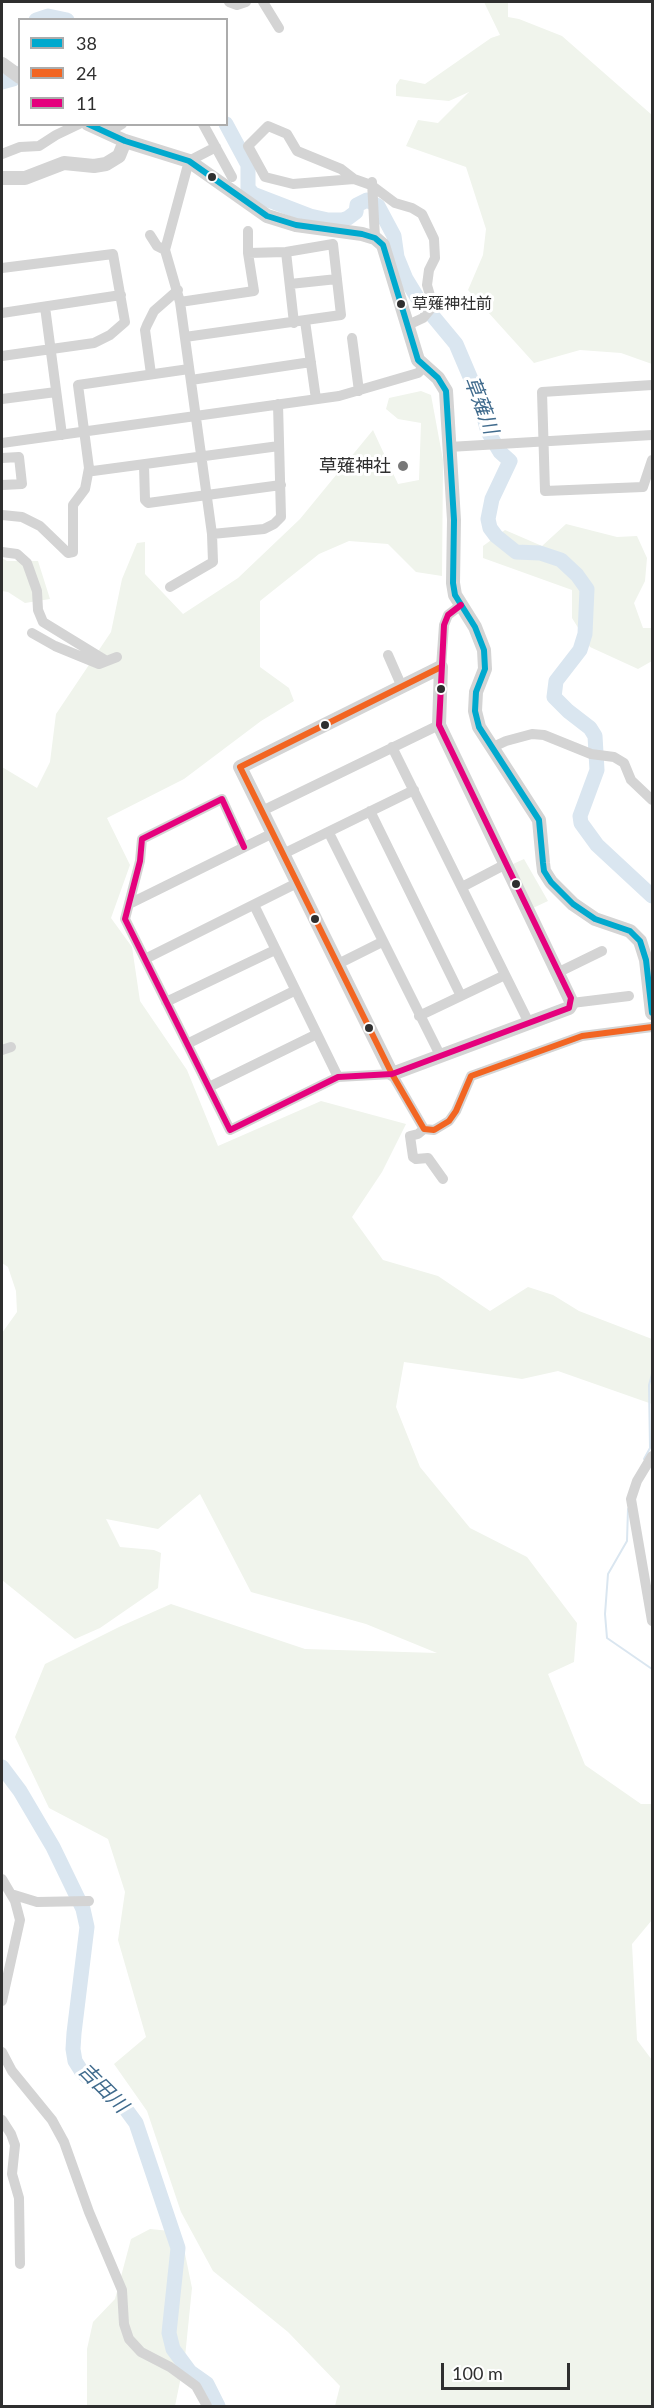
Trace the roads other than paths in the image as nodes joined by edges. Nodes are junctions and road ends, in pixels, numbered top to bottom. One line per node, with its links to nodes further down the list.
1 (229, 2): 2 (street)
2 (246, 2)
3 (263, 2): 4 (street)
4 (279, 28)
5 (75, 126): 10 (street)
6 (204, 126): 9 (street)
7 (114, 127): 8 (street)
8 (125, 141): 11 (street); 13 (street)
9 (216, 147): 11 (street); 12 (street)
10 (2, 154)
11 (189, 161): 18 (street); 19 (street)
12 (232, 177)
13 (2, 178)
14 (354, 179): 14 (street); 15 (street)
15 (372, 192): 18 (street); 31 (street)
16 (248, 231): 21 (street)
17 (150, 235): 19 (street)
18 (375, 238): 31 (street)
19 (165, 250): 25 (street)
20 (286, 252): 21 (street); 23 (street); 24 (street)
21 (248, 253): 27 (street)
22 (2, 268): 26 (street)
23 (337, 279): 24 (street); 30 (street)
24 (290, 284): 30 (street)
25 (178, 290): 27 (street); 39 (street)
26 (121, 295): 28 (street); 34 (street)
27 (180, 302): 32 (street)
28 (45, 307): 29 (street); 34 (street)
29 (2, 313)
30 (300, 322): 32 (street); 36 (street)
31 (408, 326): 37 (street)
32 (185, 337): 38 (street)
33 (352, 338): 42 (street)
34 (51, 349): 35 (street); 43 (street)
35 (2, 356)
36 (311, 362): 40 (street); 45 (street)
37 (424, 367): 42 (street); 54 (street)
38 (189, 369): 39 (street); 40 (street)
39 (151, 374): 48 (street)
40 (191, 380): 47 (street)
41 (652, 385): 51 (street)
42 (360, 391): 45 (street)
43 (56, 392): 44 (street); 49 (street)
44 (2, 399)
45 (316, 399): 46 (street)
46 (278, 404): 47 (street); 53 (street)
47 (195, 416): 48 (street); 55 (street)
48 (84, 431): 49 (street); 59 (street)
49 (62, 435): 52 (street)
50 (652, 435): 51 (street)
51 (543, 442): 54 (street); 57 (street)
52 (2, 443)
53 (279, 446): 55 (street); 61 (street)
54 (449, 447): 67 (street)
55 (200, 456): 58 (street); 62 (street)
56 (2, 458): 60 (street)
57 (652, 460)
58 (144, 465): 59 (street); 62 (street)
59 (89, 468): 63 (street)
60 (2, 485)
61 (281, 485): 62 (street); 64 (street)
62 (205, 496): 64 (street)
63 (2, 515)
64 (212, 534): 66 (street)
65 (2, 552): 71 (street)
66 (170, 587)
67 (460, 604): 72 (street); 76 (street)
68 (32, 633): 71 (street)
69 (387, 656): 73 (street)
70 (117, 657): 71 (street)
71 (105, 660)
72 (441, 667): 73 (street); 74 (street)
73 (402, 687): 79 (street)
74 (438, 725): 75 (street); 85 (street)
75 (392, 747): 77 (street); 79 (street)
76 (493, 747): 78 (street); 102 (street)
77 (414, 790): 80 (street); 87 (street)
78 (652, 800)
79 (262, 811): 81 (street)
80 (370, 811): 82 (street); 98 (street)
81 (273, 833): 83 (street); 84 (street)
82 (329, 833): 84 (street); 90 (street)
83 (244, 847): 88 (street); 88 (street)
84 (283, 854): 86 (street)
85 (506, 864): 87 (street); 95 (street)
86 (297, 883): 89 (street); 94 (street)
87 (462, 887): 96 (street)
88 (129, 904): 93 (street)
89 (254, 905): 91 (street); 93 (street)
90 (382, 942): 94 (street); 103 (street)
91 (275, 950): 97 (street); 100 (street)
92 (602, 951): 95 (street)
93 (145, 959): 100 (street)
94 (338, 964): 109 (street)
95 (559, 972): 101 (street)
96 (505, 975): 98 (street); 104 (street)
97 (294, 991): 106 (street); 107 (street)
98 (462, 996): 103 (street)
99 (629, 996): 101 (street)
100 (166, 1002): 107 (street)
101 (572, 1003): 104 (street)
102 (652, 1013)
103 (419, 1016): 108 (street)
104 (528, 1021): 108 (street)
105 (652, 1027): 112 (street)
106 (316, 1034): 110 (street); 111 (street)
107 (187, 1044): 111 (street)
108 (440, 1055): 109 (street)
109 (392, 1074): 110 (street); 112 (street)
110 (338, 1077): 111 (street)
111 (209, 1087)
112 (424, 1129): 113 (street)
113 (443, 1179)
114 (652, 1456): 115 (street)
115 (652, 1621)
116 (2, 1879): 117 (street)
117 (11, 1894): 118 (street); 119 (street)
118 (89, 1901)
119 (15, 1944): 120 (street); 121 (street)
120 (2, 1962)
121 (2, 2001)
122 (2, 2052): 125 (street)
123 (2, 2120): 124 (street)
124 (20, 2264)
125 (207, 2406)

